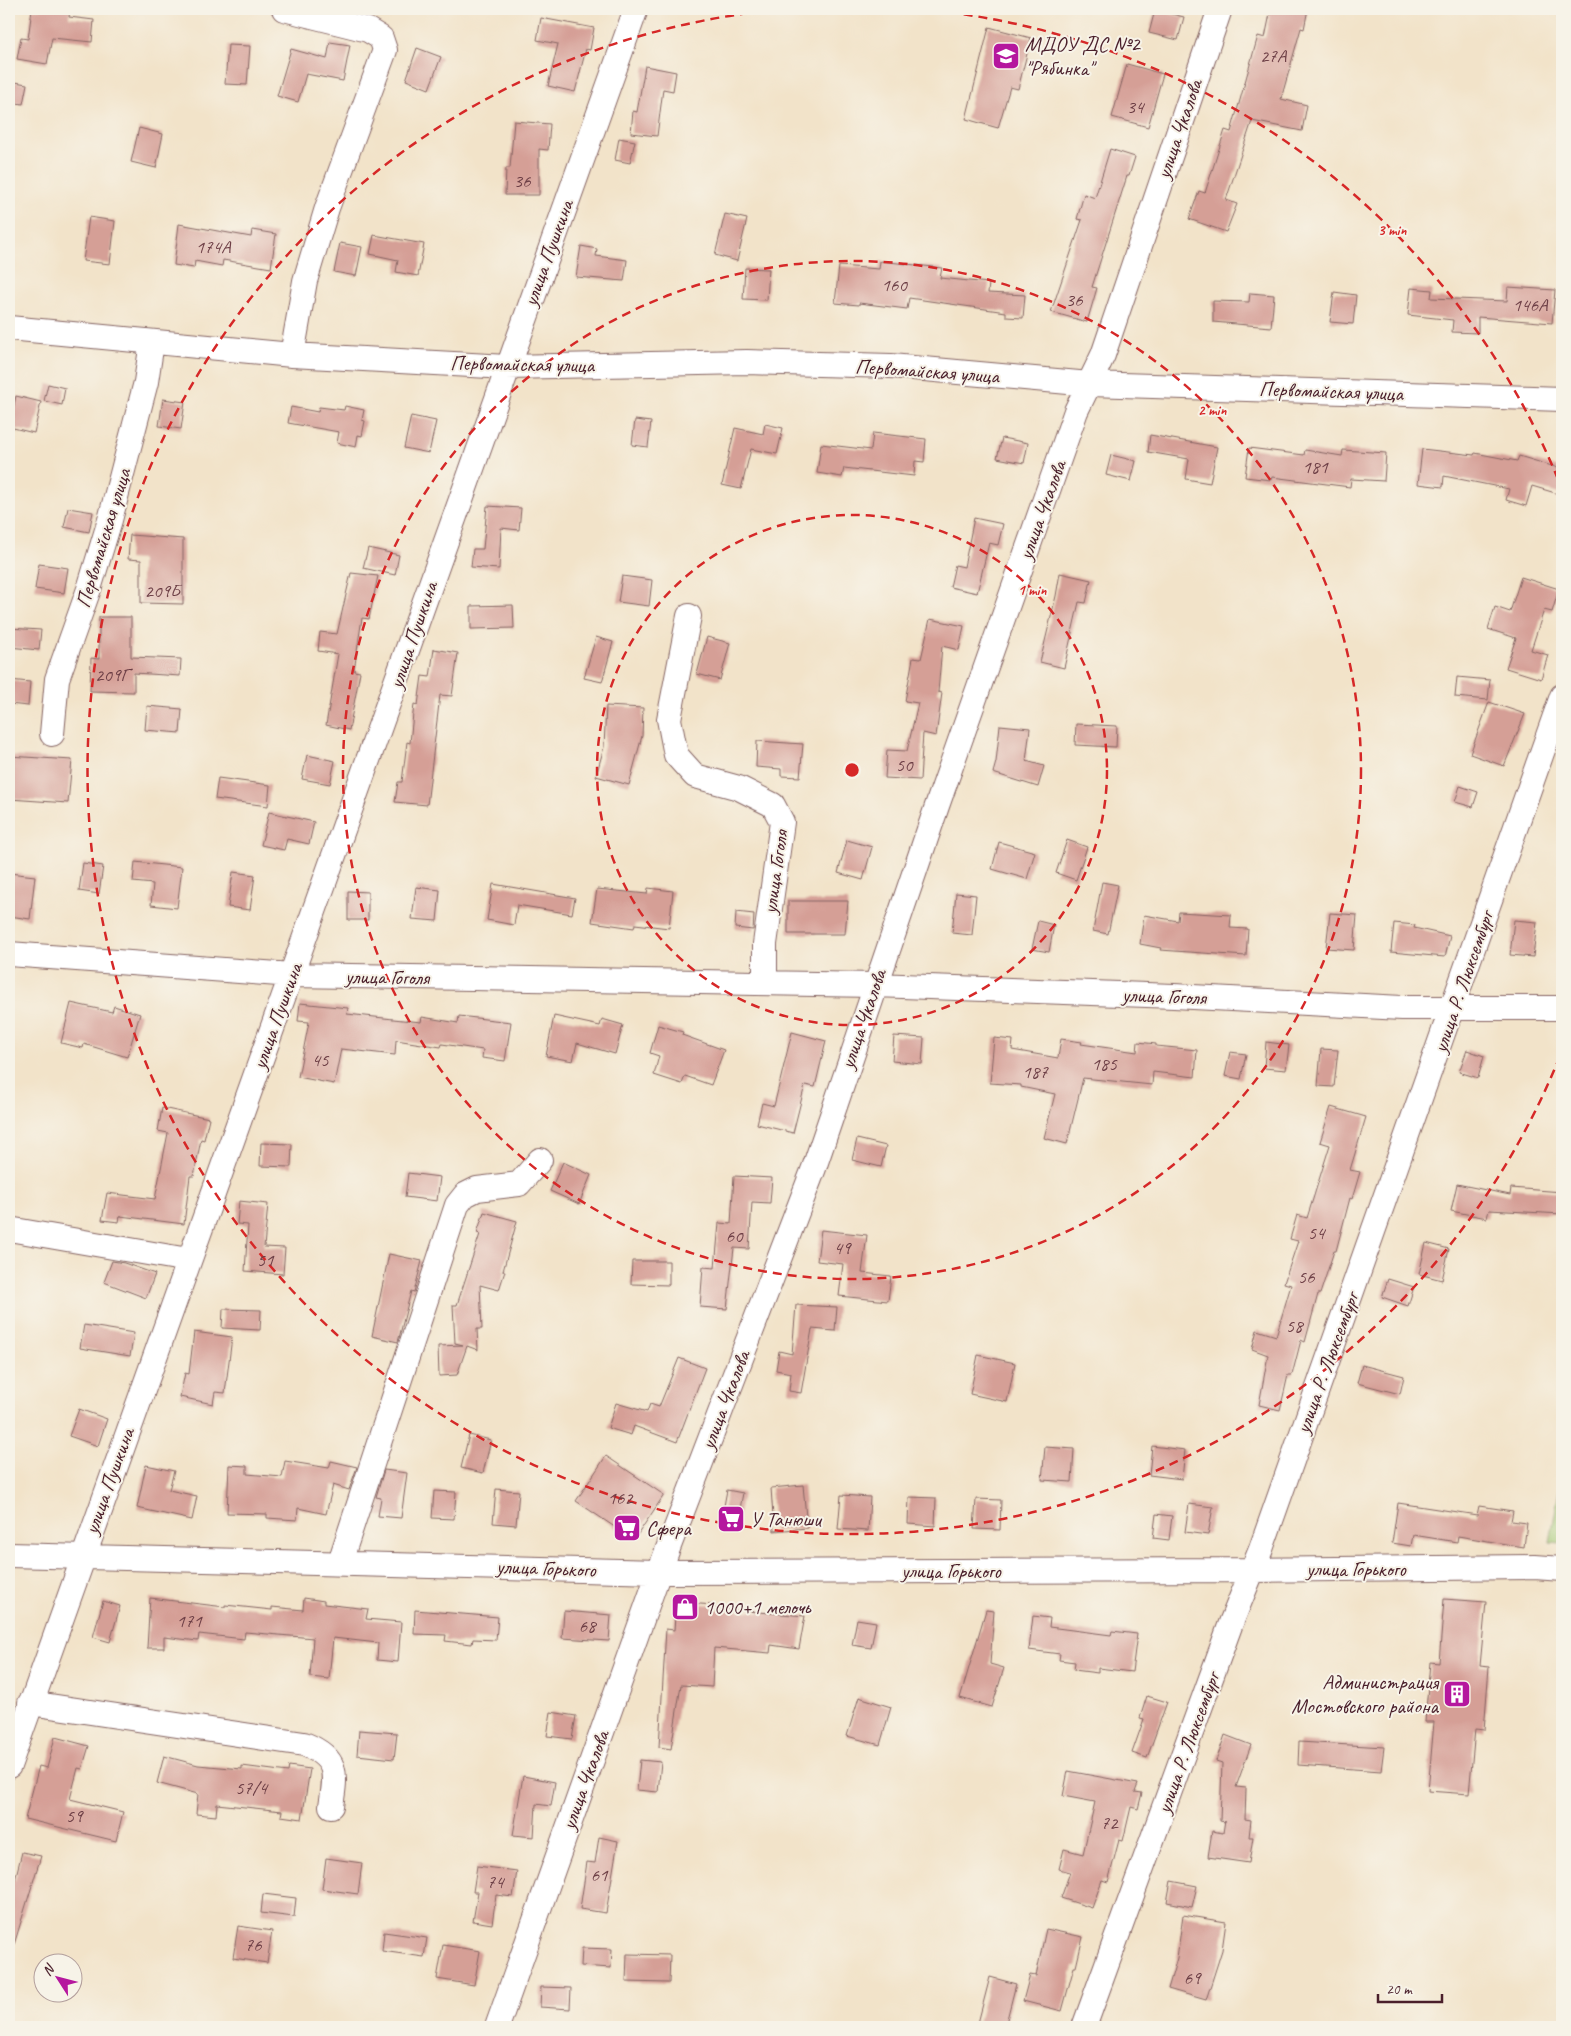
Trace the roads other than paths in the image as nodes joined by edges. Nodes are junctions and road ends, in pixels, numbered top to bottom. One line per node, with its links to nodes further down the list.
1 (284, 9): 6 (street)
2 (636, 9): 7 (street, улица Пушкина)
3 (1220, 9): 8 (street, улица Чкалова)
4 (9, 328): 5 (street, Первомайская улица)
5 (152, 342): 6 (street, Первомайская улица); 12 (street, Первомайская улица)
6 (292, 355): 7 (street, Первомайская улица)
7 (507, 366): 8 (street, Первомайская улица); 14 (street, улица Пушкина)
8 (1090, 384): 9 (street, Первомайская улица); 16 (street, улица Чкалова)
9 (1562, 399)
10 (689, 616): 15 (street, улица Гоголя)
11 (1562, 696): 17 (street, улица Р. Люксембург)
12 (52, 734)
13 (9, 954): 14 (street, улица Гоголя)
14 (292, 975): 15 (street, улица Гоголя); 21 (street, улица Пушкина)
15 (765, 983): 16 (street, улица Гоголя)
16 (874, 985): 17 (street, улица Гоголя); 27 (street, улица Чкалова)
17 (1454, 1007): 18 (street, улица Гоголя); 26 (street, улица Р. Люксембург)
18 (1562, 1008)
19 (540, 1160): 24 (street)
20 (9, 1229): 21 (street)
21 (188, 1260): 23 (street, улица Пушкина)
22 (9, 1555): 23 (street, улица Горького)
23 (82, 1558): 24 (street, улица Горького); 28 (street, улица Пушкина)
24 (340, 1562): 27 (street, улица Горького)
25 (1562, 1569): 26 (street, улица Горького)
26 (1252, 1570): 27 (street, улица Горького); 32 (street, улица Р. Люксембург)
27 (659, 1572): 31 (street, улица Чкалова)
28 (30, 1703): 29 (street, улица Пушкина); 30 (street)
29 (9, 1766)
30 (332, 1806)
31 (497, 2027)
32 (1084, 2027)

